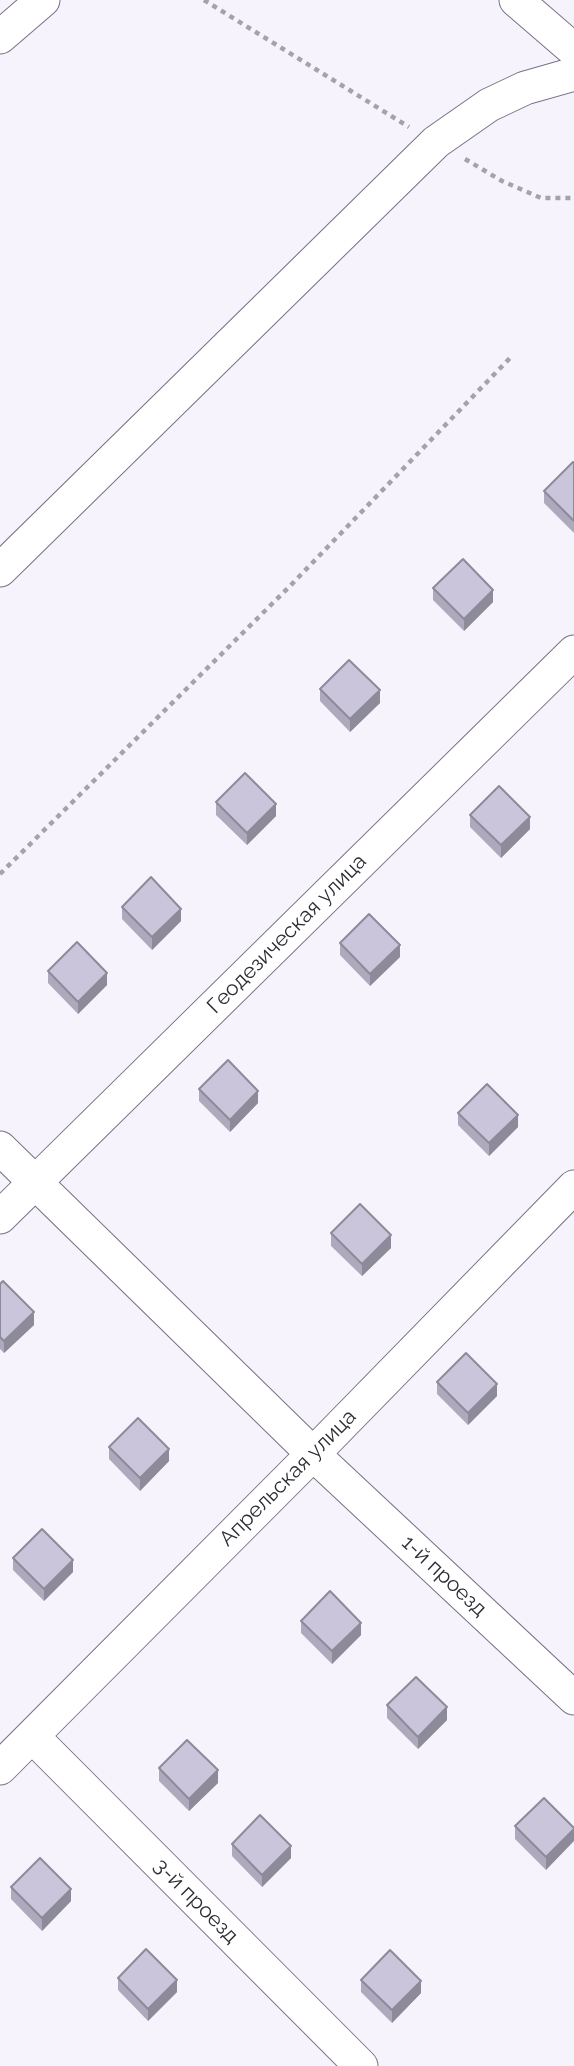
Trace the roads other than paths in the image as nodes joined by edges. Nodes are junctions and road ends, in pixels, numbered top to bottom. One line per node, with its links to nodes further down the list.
1 (43, 0): 3 (street)
2 (516, 0): 4 (street)
3 (0, 37)
4 (574, 50)
5 (574, 74): 6 (street)
6 (0, 570)
7 (574, 652): 9 (street, Геодезическая улица)
8 (0, 1148): 9 (street, 1-й проезд)
9 (35, 1183): 11 (street, Геодезическая улица); 12 (street, 1-й проезд)
10 (574, 1187): 12 (street, Апрельская улица)
11 (0, 1217)
12 (313, 1454): 13 (street, 1-й проезд); 14 (street, Апрельская улица)
13 (574, 1698)
14 (32, 1736): 15 (street, Апрельская улица); 16 (street, 3-й проезд)
15 (0, 1768)
16 (361, 2066)

